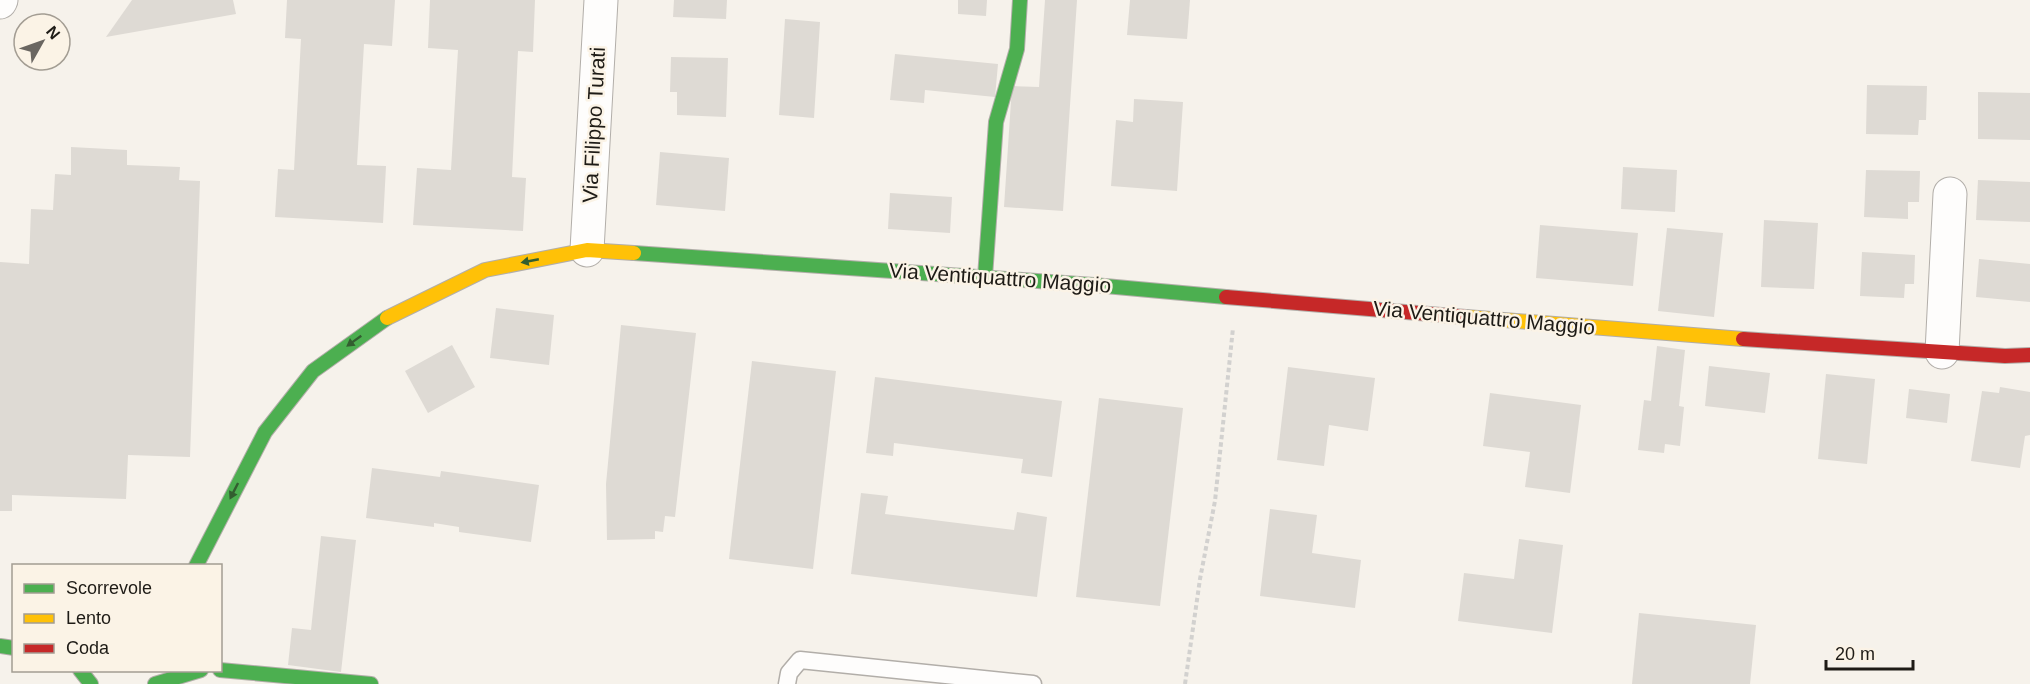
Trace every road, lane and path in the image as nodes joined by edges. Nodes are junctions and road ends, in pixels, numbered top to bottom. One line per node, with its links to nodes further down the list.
1 (601, 0): 4 (street, Via Filippo Turati)
2 (1020, 0): 5 (main road)
3 (1950, 194): 7 (street)
4 (587, 250): 5 (main road, Via Ventiquattro Maggio); 9 (main road, Via Ventiquattro Maggio, one-way to 9)
5 (985, 277): 6 (main road, Via Ventiquattro Maggio)
6 (1236, 297): 7 (main road, Via Ventiquattro Maggio); 18 (path)
7 (1942, 352): 8 (main road, Via Ventiquattro Maggio)
8 (2030, 355)
9 (197, 564)
10 (222, 670): 15 (main road)
11 (82, 672): 13 (main road)
12 (194, 672): 14 (main road)
13 (91, 684)
14 (155, 684)
15 (371, 684)
16 (788, 684): 17 (lane)
17 (1033, 684)
18 (1185, 684)

